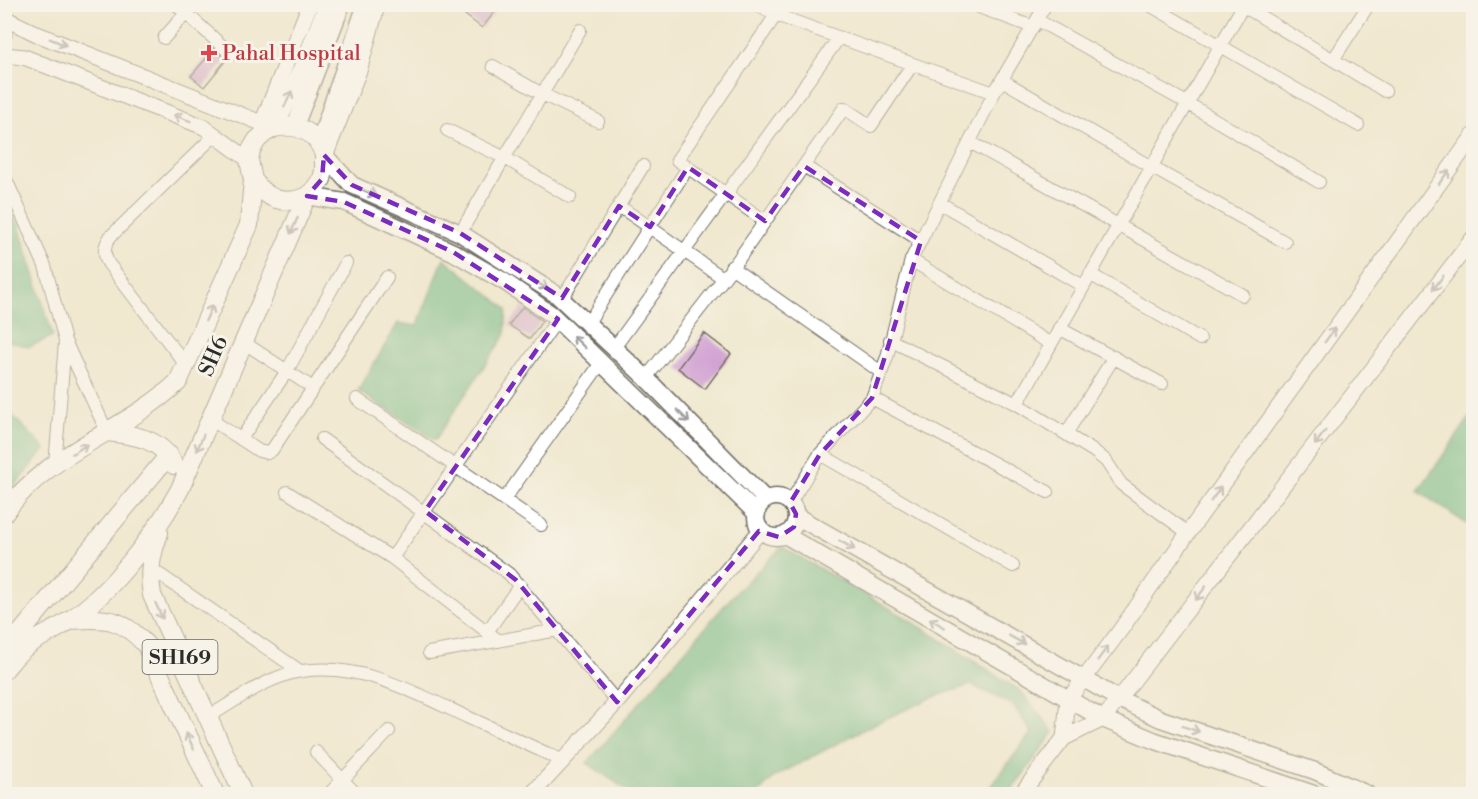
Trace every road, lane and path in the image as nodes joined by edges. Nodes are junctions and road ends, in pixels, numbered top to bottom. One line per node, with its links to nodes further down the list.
1 (176, 4): 13 (street)
2 (310, 4): 34 (street)
3 (328, 4): 34 (main road, one-way to 3)
4 (342, 4): 36 (main road)
5 (366, 4): 41 (main road)
6 (376, 4): 41 (main road, SH6)
7 (754, 4): 14 (street)
8 (971, 4): 17 (street)
9 (1046, 4): 17 (street)
10 (1148, 4): 22 (street)
11 (1369, 4): 25 (street)
12 (1242, 5): 22 (street); 25 (street)
13 (190, 9): 20 (street); 23 (street)
14 (776, 15): 21 (street); 46 (street)
15 (4, 18): 34 (street, one-way to 34)
16 (4, 24): 19 (street)
17 (1036, 24): 28 (street); 32 (street)
18 (580, 30): 31 (street)
19 (4, 35)
20 (164, 38)
21 (839, 38): 26 (street); 51 (street)
22 (1220, 45): 32 (street); 35 (street)
23 (231, 54)
24 (4, 55): 38 (street, one-way to 24)
25 (1333, 60): 29 (street)
26 (912, 65): 30 (street); 45 (street)
27 (493, 66): 31 (street)
28 (1002, 80): 30 (street); 47 (street)
29 (1385, 91)
30 (994, 93): 40 (street)
31 (542, 94): 33 (street); 42 (street)
32 (1187, 103): 47 (street); 50 (street)
33 (598, 121)
34 (268, 125): 36 (main road); 43 (main road)
35 (1358, 125)
36 (295, 126): 41 (main road)
37 (447, 130): 42 (street)
38 (215, 135): 43 (street); 84 (street)
39 (1473, 135): 113 (street, one-way to 39)
40 (970, 142): 54 (street); 57 (street)
41 (322, 149): 52 (main road, SH6); 59 (main road, one-way to 59)
42 (505, 158): 53 (street); 59 (street)
43 (249, 160): 49 (main road)
44 (643, 166): 55 (street)
45 (804, 166): 56 (street); 61 (street)
46 (688, 167): 51 (street); 58 (street)
47 (1151, 167): 57 (street); 62 (street)
48 (4, 175): 78 (street)
49 (253, 180): 52 (main road); 84 (main road, one-way to 49)
50 (1319, 182)
51 (727, 193): 56 (street); 63 (street)
52 (308, 196): 73 (main road); 79 (main road, SH6, one-way to 79)
53 (570, 197)
54 (940, 203): 61 (street); 70 (street)
55 (619, 206): 58 (street); 72 (street)
56 (765, 221): 66 (street)
57 (1117, 226): 67 (street); 71 (street)
58 (650, 227): 63 (street); 74 (street)
59 (460, 233): 72 (main road, one-way to 72)
60 (1473, 237): 128 (street, one-way to 128)
61 (921, 241): 64 (street)
62 (1285, 242)
63 (684, 250): 69 (street); 81 (street)
64 (911, 260): 77 (street); 80 (street)
65 (346, 263): 85 (street)
66 (731, 267): 69 (street); 86 (street)
67 (1090, 274): 70 (street); 76 (street)
68 (387, 277): 89 (street)
69 (723, 278): 87 (street)
70 (1083, 286): 75 (street)
71 (1243, 295)
72 (562, 299): 74 (main road)
73 (557, 320): 83 (main road, one-way to 73); 101 (street)
74 (588, 323): 81 (main road)
75 (1059, 328): 80 (street); 82 (street)
76 (1200, 339)
77 (890, 340): 86 (street); 92 (street)
78 (65, 341): 94 (street); 100 (street)
79 (243, 342): 85 (street); 93 (main road, SH6)
80 (1050, 344): 92 (street)
81 (614, 348): 87 (main road)
82 (1114, 357): 88 (street); 95 (street)
83 (601, 363): 105 (street); 111 (main road)
84 (186, 365): 94 (main road)
85 (287, 371): 89 (street); 97 (street)
86 (881, 372): 90 (street)
87 (646, 378): 106 (main road, one-way to 106)
88 (1162, 384)
89 (313, 388): 97 (street)
90 (872, 398): 98 (street); 104 (street)
91 (357, 399): 101 (street)
92 (1017, 404): 95 (street)
93 (210, 420): 97 (street); 102 (main road, SH6, one-way to 102)
94 (107, 432): 99 (main road); 100 (main road, one-way to 94)
95 (1066, 434): 113 (street)
96 (322, 439): 108 (street)
97 (241, 440)
98 (820, 454): 107 (street); 116 (street)
99 (169, 455): 102 (main road); 123 (main road)
100 (54, 465): 109 (main road)
101 (456, 466): 105 (street); 108 (street)
102 (180, 489): 110 (main road, SH6)
103 (287, 492): 115 (street)
104 (1048, 492)
105 (504, 500): 112 (street)
106 (766, 500): 107 (main road); 111 (main road)
107 (793, 510): 114 (main road); 127 (main road, one-way to 127)
108 (424, 511): 115 (street); 118 (street)
109 (4, 514)
110 (166, 514): 117 (main road, SH169); 119 (main road, SH6)
111 (759, 522): 114 (main road); 130 (street)
112 (541, 525)
113 (1188, 533): 127 (street, one-way to 113)
114 (785, 535): 129 (main road, one-way to 114)
115 (392, 558): 121 (street)
116 (1013, 566)
117 (150, 568): 126 (street); 131 (main road, SH169, one-way to 131)
118 (520, 585): 120 (street); 121 (street)
119 (72, 620): 123 (main road, SH6); 138 (main road, SH169, one-way to 119)
120 (558, 630): 122 (street); 130 (street)
121 (487, 632): 122 (street)
122 (499, 641): 124 (street)
123 (13, 647): 125 (main road, SH6)
124 (429, 653)
125 (4, 670)
126 (300, 671): 131 (street); 136 (street)
127 (1084, 678): 128 (main road); 129 (street)
128 (1119, 699): 132 (street); 145 (main road, one-way to 145)
129 (1068, 700): 132 (main road); 134 (street)
130 (617, 702): 136 (street)
131 (208, 717): 139 (main road, SH169)
132 (1102, 719): 134 (street); 144 (main road)
133 (389, 731): 137 (street)
134 (1064, 738): 143 (street)
135 (316, 752): 137 (street)
136 (563, 761): 142 (street)
137 (342, 780): 140 (street); 141 (street)
138 (215, 795)
139 (243, 795)
140 (329, 795)
141 (356, 795)
142 (532, 795)
143 (1021, 795)
144 (1314, 795)
145 (1367, 795)

